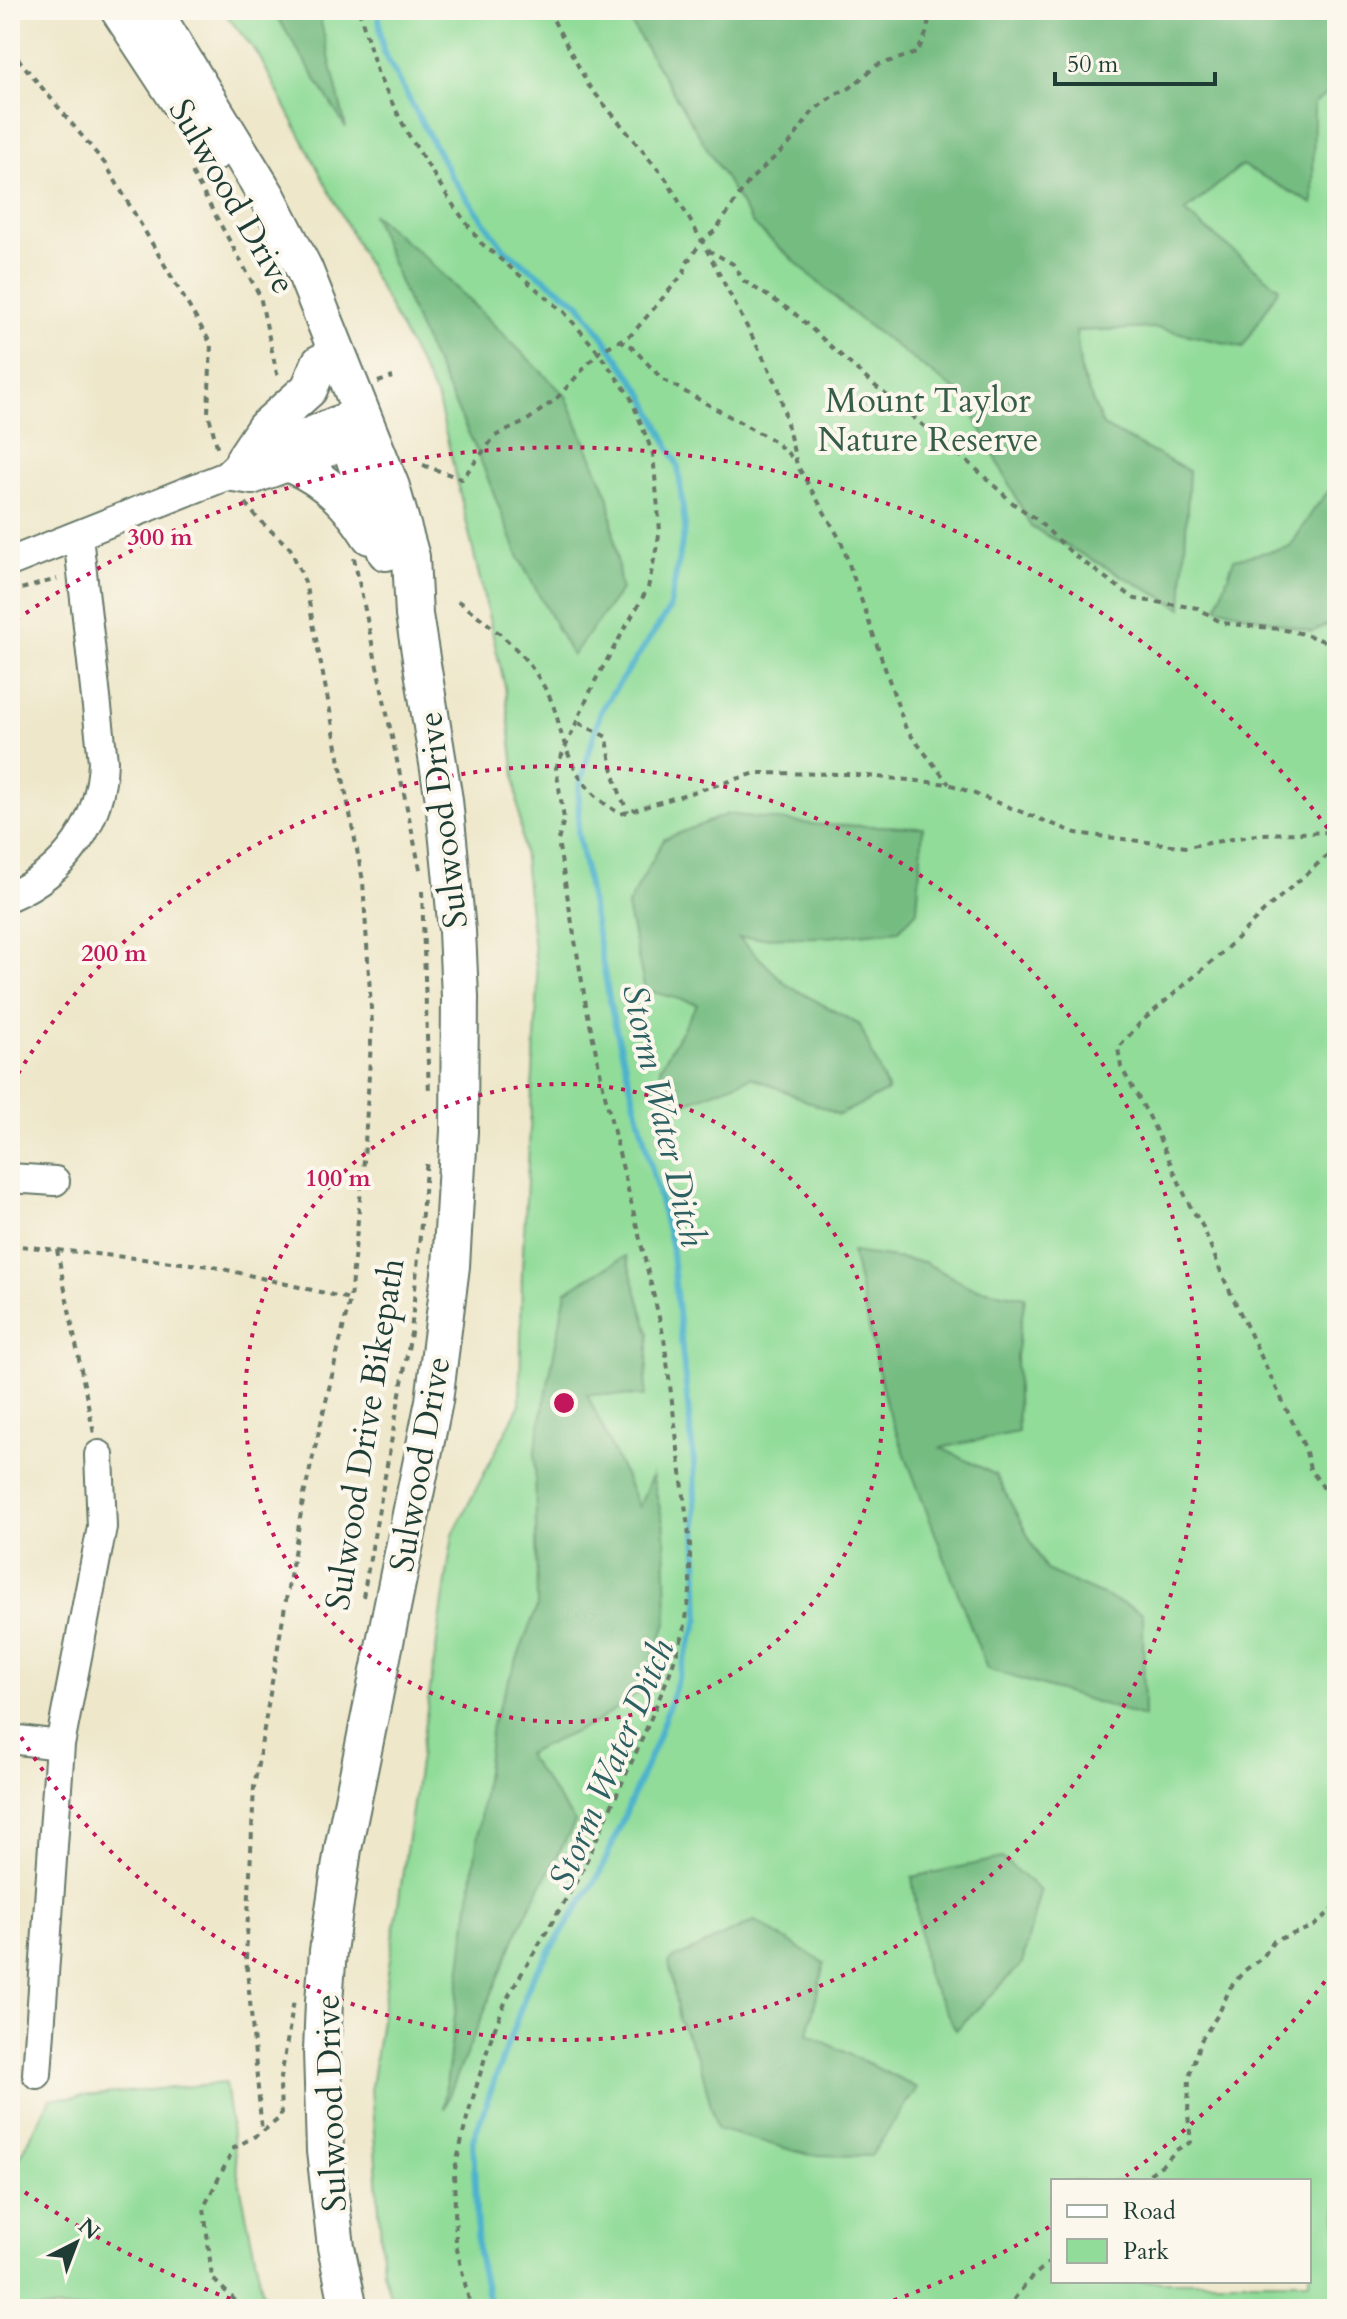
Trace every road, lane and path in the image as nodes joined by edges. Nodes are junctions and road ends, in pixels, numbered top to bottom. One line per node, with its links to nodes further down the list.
1 (119, 10): 12 (main road, Sulwood Drive)
2 (153, 10): 15 (main road, Sulwood Drive)
3 (359, 10): 11 (path)
4 (548, 10): 8 (path)
5 (931, 10): 8 (path)
6 (10, 49): 19 (path)
7 (188, 167): 14 (path)
8 (702, 241): 10 (path); 16 (path)
9 (708, 250): 28 (path)
10 (619, 340): 11 (path); 16 (path)
11 (600, 352): 18 (path); 29 (path)
12 (320, 363): 14 (main road); 15 (main road, Sulwood Drive)
13 (393, 377): 15 (path)
14 (301, 397): 19 (main road)
15 (359, 419): 17 (street); 19 (street); 23 (main road, Sulwood Drive); 27 (main road, Sulwood Drive)
16 (795, 459): 31 (path)
17 (292, 465): 19 (street); 23 (main road)
18 (423, 465)
19 (235, 467): 20 (street); 42 (path)
20 (78, 536): 22 (street); 24 (street)
21 (352, 552): 36 (path)
22 (10, 562)
23 (391, 567): 27 (main road, Sulwood Drive)
24 (83, 573): 25 (path); 35 (street)
25 (10, 592)
26 (458, 601): 30 (path)
27 (414, 615): 55 (main road, Sulwood Drive)
28 (1337, 646)
29 (580, 724): 30 (path); 32 (path)
30 (566, 748): 32 (path); 56 (path)
31 (949, 784): 32 (path); 33 (path)
32 (628, 812)
33 (1337, 832)
34 (1337, 847): 44 (path)
35 (10, 896)
36 (429, 1096)
37 (427, 1159): 45 (path, Sulwood Drive Bikepath)
38 (10, 1178): 39 (street)
39 (55, 1181)
40 (10, 1245): 41 (path)
41 (57, 1250): 42 (path); 43 (path)
42 (350, 1299): 51 (path)
43 (99, 1455): 47 (street)
44 (1337, 1532)
45 (361, 1608)
46 (10, 1739): 47 (street)
47 (60, 1745): 50 (street)
48 (1337, 1905): 52 (path)
49 (295, 1992): 51 (path)
50 (37, 2074)
51 (262, 2132): 54 (path)
52 (1143, 2179)
53 (1051, 2261): 57 (path)
54 (244, 2309)
55 (349, 2309)
56 (471, 2309)
57 (1006, 2309)

